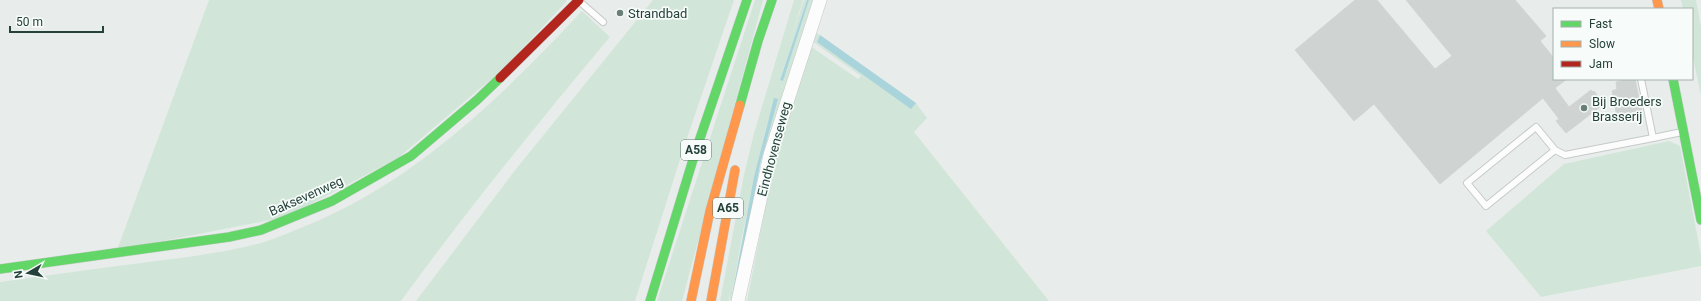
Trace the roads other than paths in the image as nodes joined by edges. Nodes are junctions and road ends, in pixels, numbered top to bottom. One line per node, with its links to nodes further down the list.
1 (578, 0): 5 (lane); 13 (main road, Baksevenweg)
2 (747, 0): 14 (main road, A58)
3 (772, 0): 8 (main road, A58)
4 (820, 0): 17 (street, Eindhovenseweg)
5 (604, 22)
6 (1641, 80): 10 (lane)
7 (1673, 80): 9 (main road)
8 (737, 114): 15 (main road, A58); 16 (main road, A65)
9 (1683, 132): 10 (lane); 12 (main road)
10 (1653, 138): 11 (lane)
11 (1554, 150): 11 (lane)
12 (1701, 220)
13 (0, 269)
14 (650, 301)
15 (691, 301)
16 (711, 301)
17 (738, 301)

